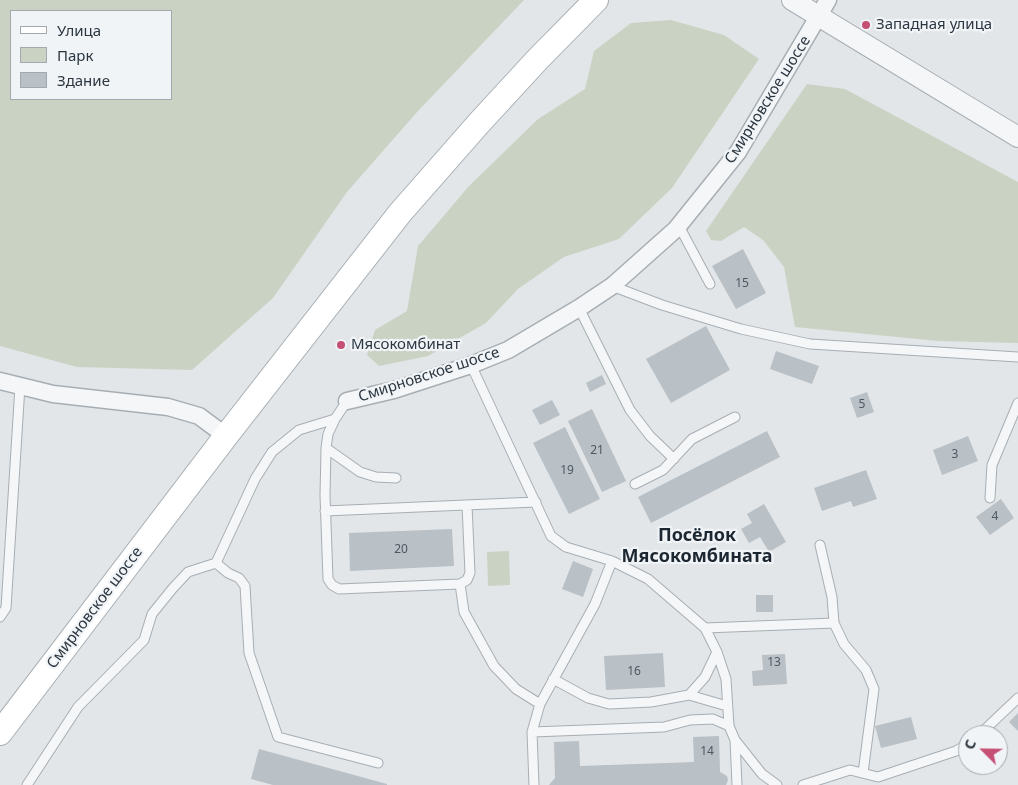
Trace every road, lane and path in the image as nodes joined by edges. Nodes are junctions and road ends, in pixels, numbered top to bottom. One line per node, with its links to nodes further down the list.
1 (596, 0): 17 (main road, Смирновское шоссе)
2 (792, 0): 3 (street)
3 (823, 9): 4 (street); 5 (street, Смирновское шоссе)
4 (1018, 137)
5 (679, 226): 6 (lane); 7 (street, Смирновское шоссе)
6 (710, 284)
7 (612, 286): 8 (street, Смирновское шоссе); 9 (lane)
8 (579, 308): 10 (street, Смирновское шоссе); 19 (lane)
9 (1018, 357)
10 (471, 365): 13 (street, Смирновское шоссе); 23 (lane)
11 (0, 380): 12 (street)
12 (20, 386): 17 (street); 30 (lane)
13 (347, 402): 16 (lane)
14 (1018, 403): 22 (lane)
15 (735, 417): 19 (lane)
16 (335, 419): 18 (lane); 28 (lane)
17 (226, 436): 42 (main road, Смирновское шоссе)
18 (326, 448): 20 (lane); 25 (lane)
19 (674, 458): 21 (lane)
20 (396, 478)
21 (635, 484)
22 (990, 498)
23 (536, 502): 24 (lane); 27 (lane)
24 (467, 505): 25 (lane); 29 (lane)
25 (325, 511): 29 (lane)
26 (820, 545): 31 (lane)
27 (612, 562): 32 (lane); 34 (lane)
28 (216, 563): 45 (lane); 47 (lane)
29 (460, 584): 37 (lane)
30 (0, 617)
31 (834, 622): 32 (lane); 46 (lane)
32 (705, 628): 33 (lane)
33 (717, 652): 35 (lane); 38 (lane)
34 (553, 679): 35 (lane); 37 (lane)
35 (689, 695): 38 (lane)
36 (1018, 698): 39 (lane)
37 (540, 704): 41 (lane)
38 (727, 706): 40 (lane)
39 (990, 725)
40 (729, 726): 41 (lane); 43 (lane)
41 (532, 732): 48 (lane)
42 (0, 733)
43 (736, 740): 49 (lane); 50 (lane)
44 (958, 750): 46 (lane)
45 (378, 763)
46 (863, 773): 51 (lane)
47 (27, 785)
48 (534, 785)
49 (737, 785)
50 (777, 785)
51 (803, 785)

